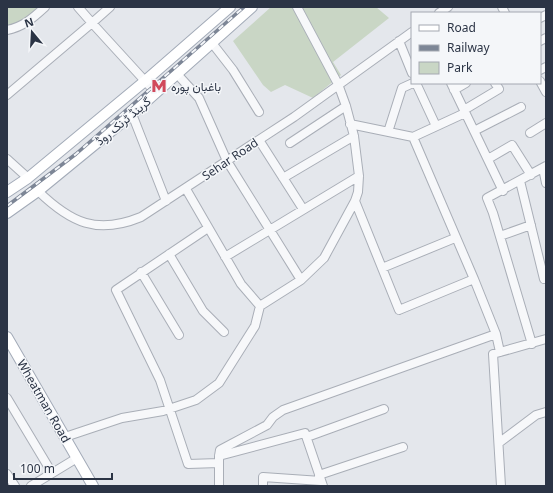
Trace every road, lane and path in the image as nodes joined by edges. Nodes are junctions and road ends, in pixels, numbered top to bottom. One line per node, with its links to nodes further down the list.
1 (45, 7): 8 (street)
2 (78, 7): 7 (street)
3 (110, 7): 7 (street)
4 (230, 7): 14 (main road, گرینڈ ٹرنک روڈ)
5 (252, 7): 11 (main road, گرینڈ ٹرنک روڈ)
6 (297, 7): 16 (street)
7 (92, 23): 14 (street); 23 (street)
8 (7, 30)
9 (411, 33): 10 (street, Sehar Road)
10 (399, 41): 12 (street); 16 (street, Sehar Road)
11 (212, 43): 13 (main road, گرینڈ ٹرنک روڈ); 27 (street)
12 (411, 71)
13 (177, 74): 22 (main road, گرینڈ ٹرنک روڈ); 41 (street)
14 (145, 80): 22 (street); 45 (main road, گرینڈ ٹرنک روڈ)
15 (541, 83): 21 (street)
16 (338, 84): 24 (street); 37 (street, Sehar Road)
17 (411, 84): 33 (street)
18 (416, 84): 31 (street)
19 (496, 84): 26 (street)
20 (452, 86): 26 (street)
21 (546, 92)
22 (156, 93): 28 (main road, گرینڈ ٹرنک روڈ)
23 (7, 95)
24 (346, 106): 30 (street); 38 (street)
25 (521, 107): 32 (street)
26 (465, 111): 31 (street); 32 (street)
27 (259, 112)
28 (132, 114): 52 (main road, گرینڈ ٹرنک روڈ); 54 (street)
29 (546, 123): 34 (street)
30 (350, 124): 33 (street); 35 (street)
31 (436, 126): 36 (street)
32 (474, 131): 40 (street)
33 (388, 132): 36 (street)
34 (530, 133)
35 (354, 136): 44 (street); 46 (street)
36 (413, 137): 61 (street)
37 (259, 140): 41 (street, Sehar Road); 46 (street)
38 (290, 143)
39 (7, 159): 45 (street)
40 (488, 159): 43 (street); 50 (street)
41 (227, 161): 49 (street, Sehar Road); 59 (street)
42 (544, 167): 43 (street); 48 (street)
43 (531, 175): 47 (street)
44 (359, 176): 53 (street); 55 (street)
45 (28, 178): 51 (main road, گرینڈ ٹرنک روڈ)
46 (283, 178): 55 (street)
47 (520, 181): 50 (street); 57 (street)
48 (546, 183)
49 (186, 189): 54 (street, Sehar Road); 58 (street)
50 (503, 191): 60 (street)
51 (7, 192)
52 (38, 192): 54 (street, Sehar Road); 56 (main road, گرینڈ ٹرنک روڈ)
53 (355, 200): 64 (street); 68 (street)
54 (166, 201)
55 (303, 210): 59 (street)
56 (7, 213)
57 (531, 225): 60 (street); 66 (street)
58 (208, 228): 62 (street); 63 (street)
59 (270, 229): 63 (street); 68 (street)
60 (500, 236): 75 (street)
61 (455, 238): 64 (street); 67 (street)
62 (169, 254): 65 (street); 70 (street)
63 (225, 258): 69 (street)
64 (382, 268): 67 (street)
65 (142, 272): 72 (street); 78 (street)
66 (544, 278)
67 (474, 279): 71 (street)
68 (301, 280): 69 (street)
69 (260, 306): 78 (street)
70 (224, 332)
71 (496, 334): 76 (street); 86 (street)
72 (179, 335)
73 (7, 337): 81 (main road, Wheatman Road)
74 (546, 339): 75 (street)
75 (532, 344): 76 (street)
76 (500, 352): 83 (street)
77 (7, 398): 87 (street)
78 (170, 409): 81 (street); 86 (street)
79 (384, 409): 82 (street)
80 (546, 412): 83 (street)
81 (65, 436): 85 (main road, Wheatman Road)
82 (306, 437): 86 (street); 89 (street)
83 (500, 442): 95 (street)
84 (403, 447): 89 (street)
85 (77, 458): 87 (street); 92 (main road, Wheatman Road)
86 (219, 460): 93 (street)
87 (52, 473): 91 (street)
88 (7, 474): 90 (street)
89 (321, 480): 94 (street)
90 (15, 486)
91 (31, 486)
92 (92, 486)
93 (219, 486)
94 (263, 486)
95 (501, 486)

